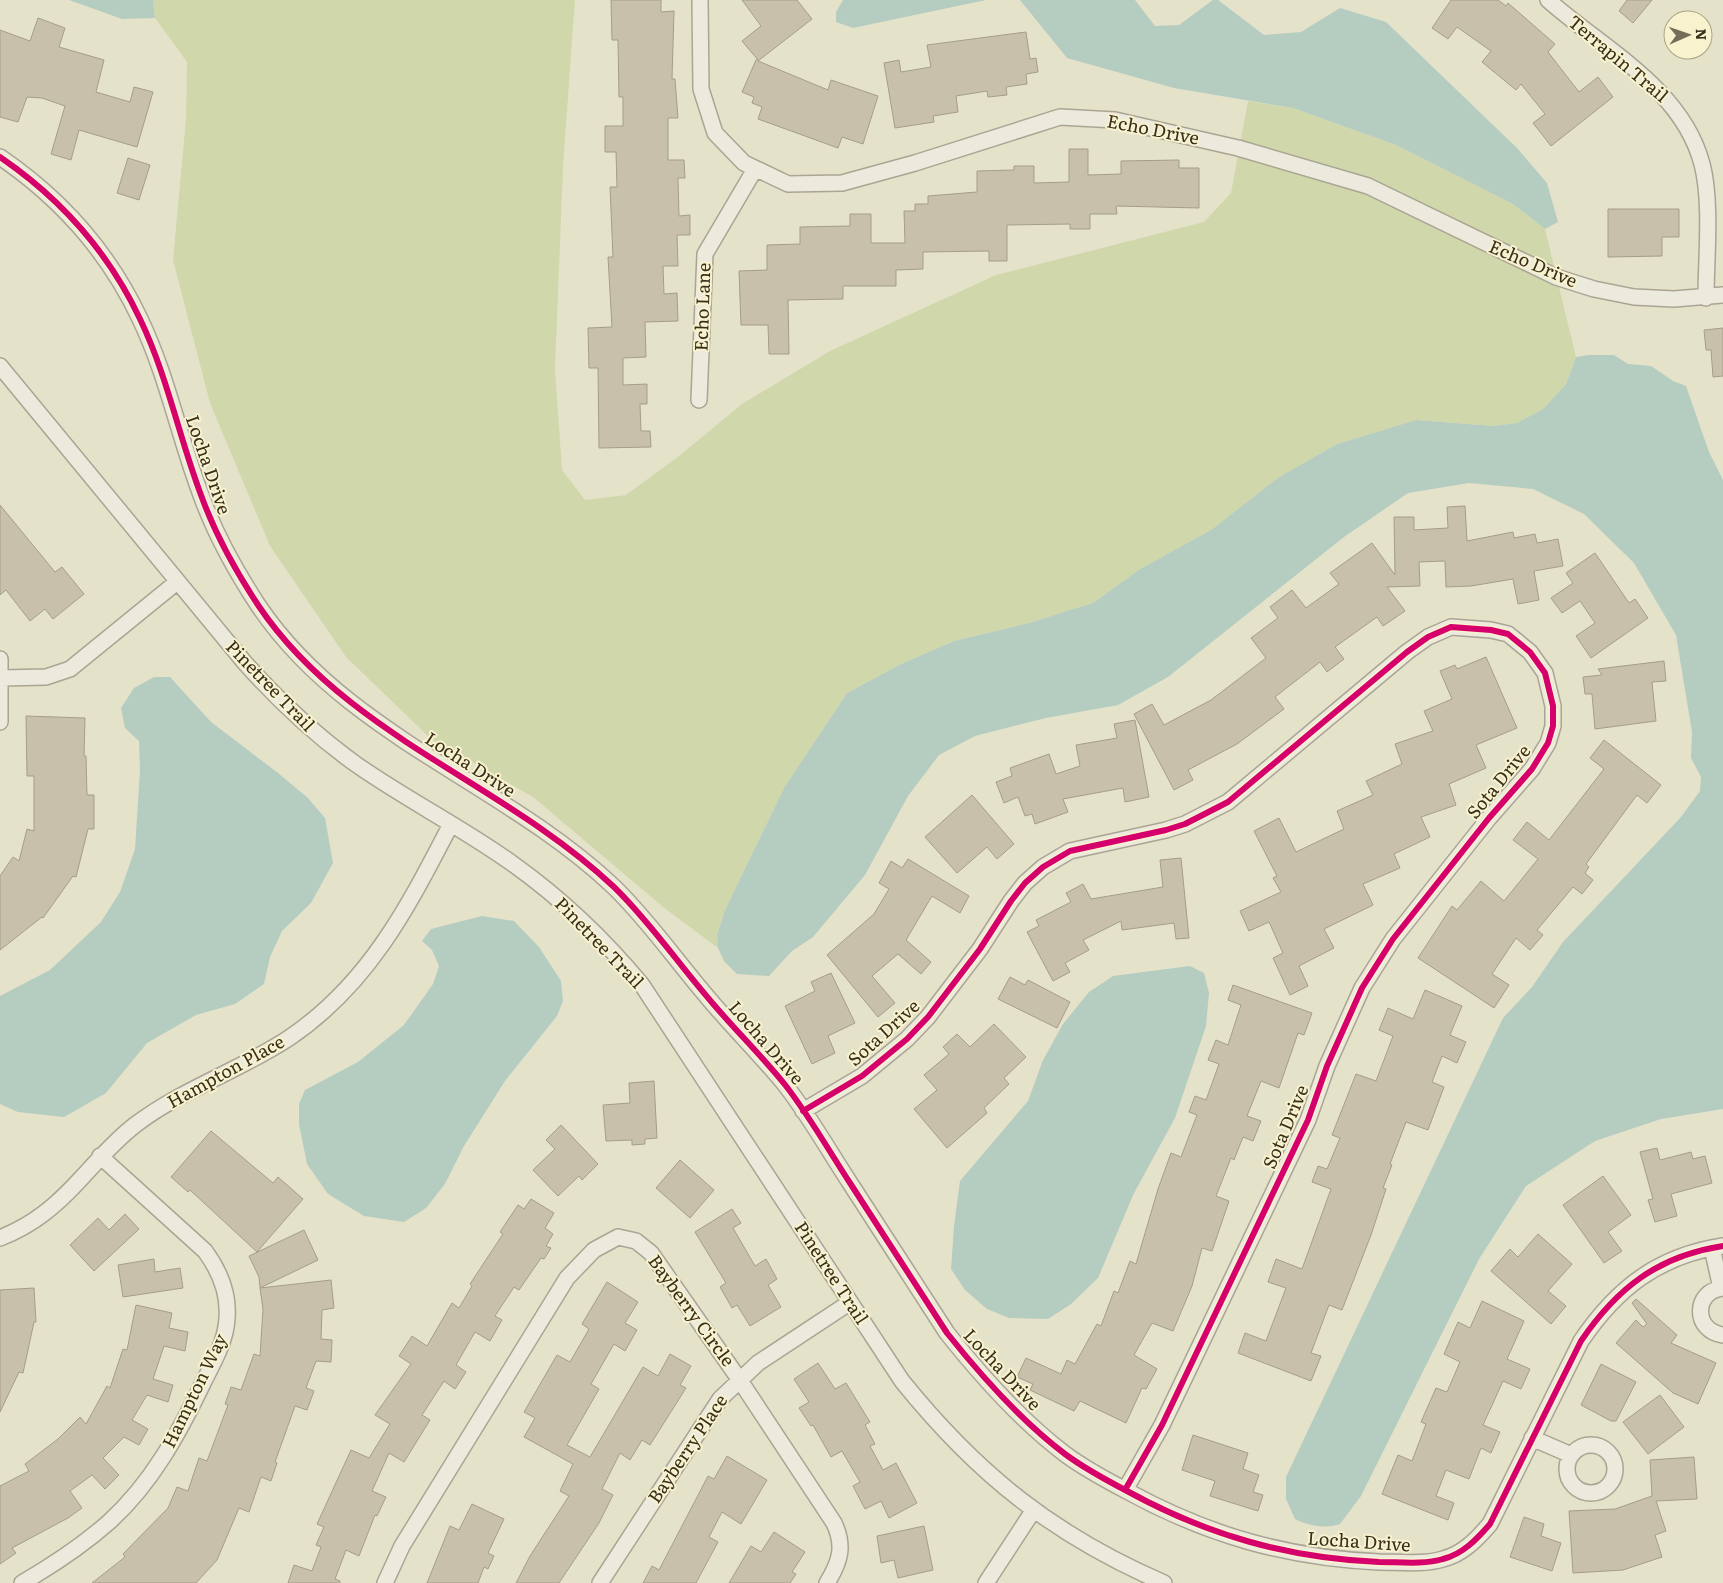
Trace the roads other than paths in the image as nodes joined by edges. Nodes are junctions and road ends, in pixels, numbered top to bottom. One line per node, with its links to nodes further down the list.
1 (700, 0): 4 (street, Echo Drive)
2 (1548, 0): 6 (street, Terrapin Trail)
3 (0, 157): 14 (street, Locha Drive)
4 (755, 169): 6 (street, Echo Drive); 8 (street, Echo Lane)
5 (1723, 295): 6 (street, Echo Drive)
6 (1706, 298)
7 (0, 366): 9 (street, Pinetree Trail)
8 (699, 400)
9 (177, 582): 11 (street); 13 (street, Pinetree Trail)
10 (0, 659): 11 (street)
11 (1, 678): 12 (street)
12 (0, 722)
13 (451, 824): 15 (street, Hampton Place); 19 (street, Pinetree Trail)
14 (803, 1111): 24 (street, Locha Drive); 24 (street, Sota Drive)
15 (100, 1156): 16 (street, Hampton Place); 26 (street, Hampton Way)
16 (0, 1238)
17 (1718, 1247): 18 (street); 22 (street, Locha Drive)
18 (1722, 1288): 20 (street)
19 (850, 1303): 21 (street, Bayberry Place); 25 (street, Pinetree Trail)
20 (1723, 1334)
21 (739, 1379): 27 (street, Bayberry Circle); 28 (street, Bayberry Place); 29 (street, Bayberry Circle)
22 (1532, 1438): 23 (street); 24 (street, Locha Drive)
23 (1571, 1455)
24 (1125, 1490)
25 (1033, 1511): 30 (street); 31 (street, Pinetree Trail)
26 (22, 1583)
27 (385, 1583)
28 (600, 1583)
29 (827, 1583)
30 (986, 1583)
31 (1164, 1583)

